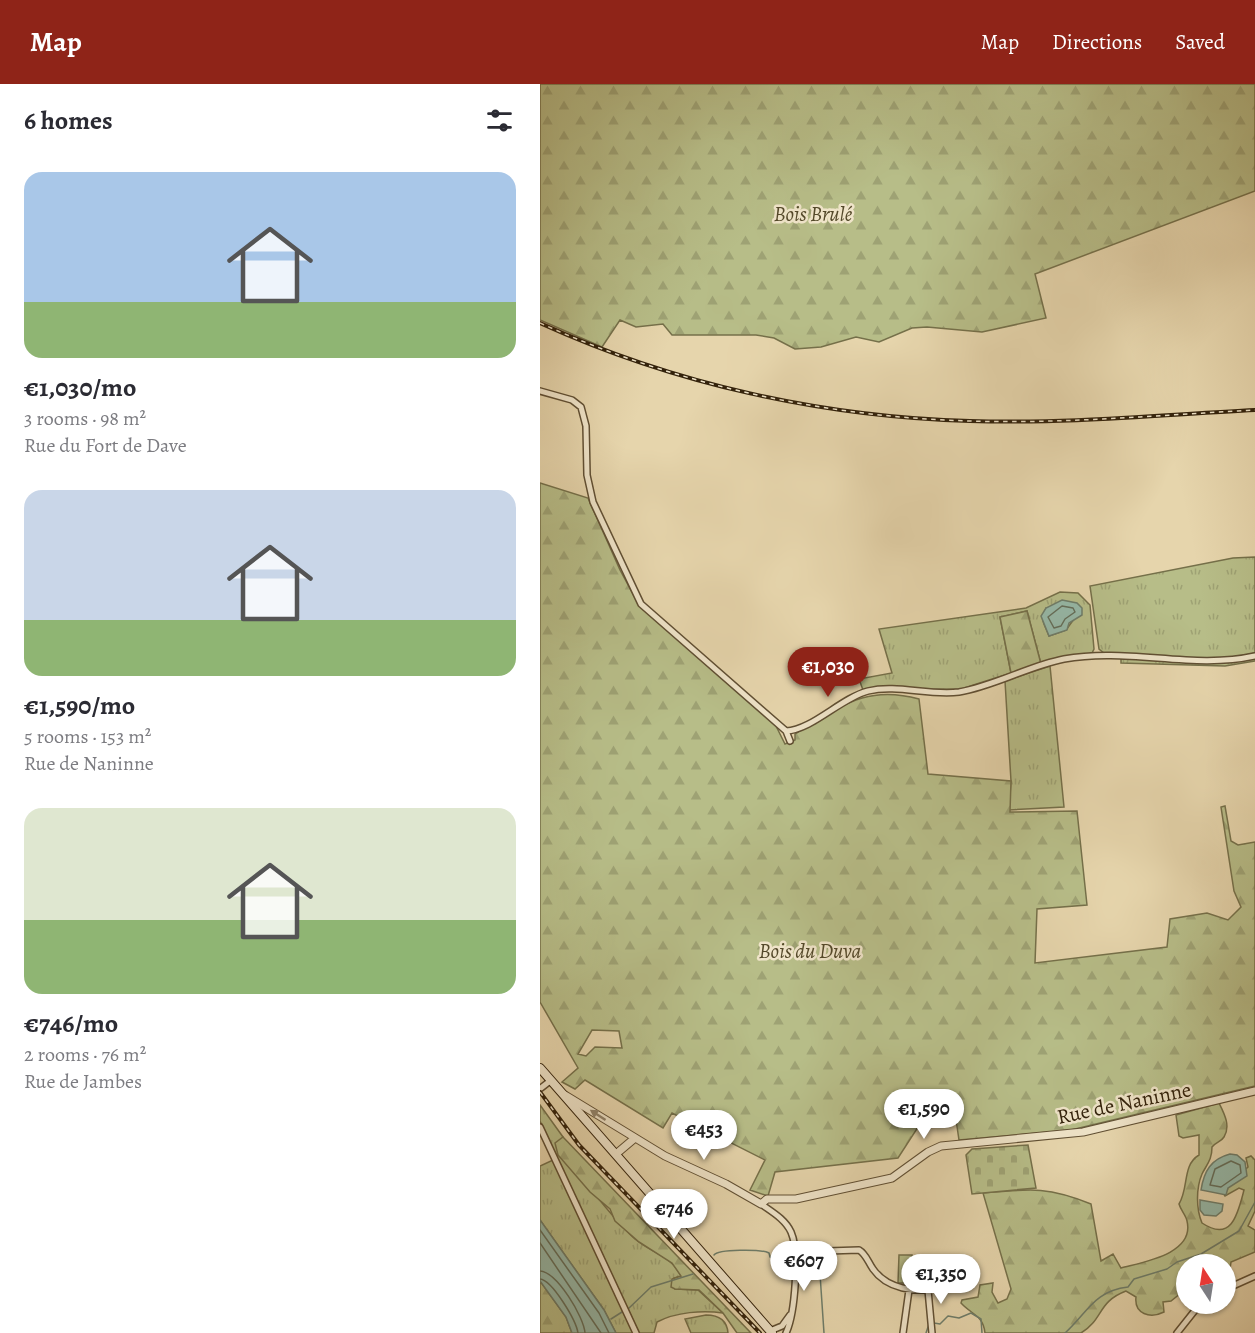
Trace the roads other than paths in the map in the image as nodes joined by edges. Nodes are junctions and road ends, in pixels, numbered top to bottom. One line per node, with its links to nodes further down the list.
1 (540, 391): 3 (street)
2 (1255, 656): 3 (street)
3 (786, 731): 4 (street)
4 (790, 741)
5 (540, 1068): 6 (main road)
6 (550, 1080): 7 (street); 9 (main road)
7 (541, 1088)
8 (1255, 1090): 13 (street, Rue de Naninne)
9 (560, 1092): 11 (street, one-way to 9); 12 (main road)
10 (540, 1127): 23 (street)
11 (636, 1138): 12 (street); 13 (street)
12 (616, 1154): 22 (main road)
13 (761, 1204): 14 (street)
14 (796, 1252): 18 (street); 21 (street)
15 (1255, 1275): 16 (street)
16 (1236, 1284)
17 (938, 1288): 19 (street)
18 (909, 1290): 19 (street); 25 (street)
19 (928, 1290): 26 (street)
20 (1192, 1314): 27 (street)
21 (790, 1315): 22 (street); 24 (street)
22 (771, 1332)
23 (636, 1333)
24 (786, 1333)
25 (903, 1333)
26 (932, 1333)
27 (1177, 1333)

